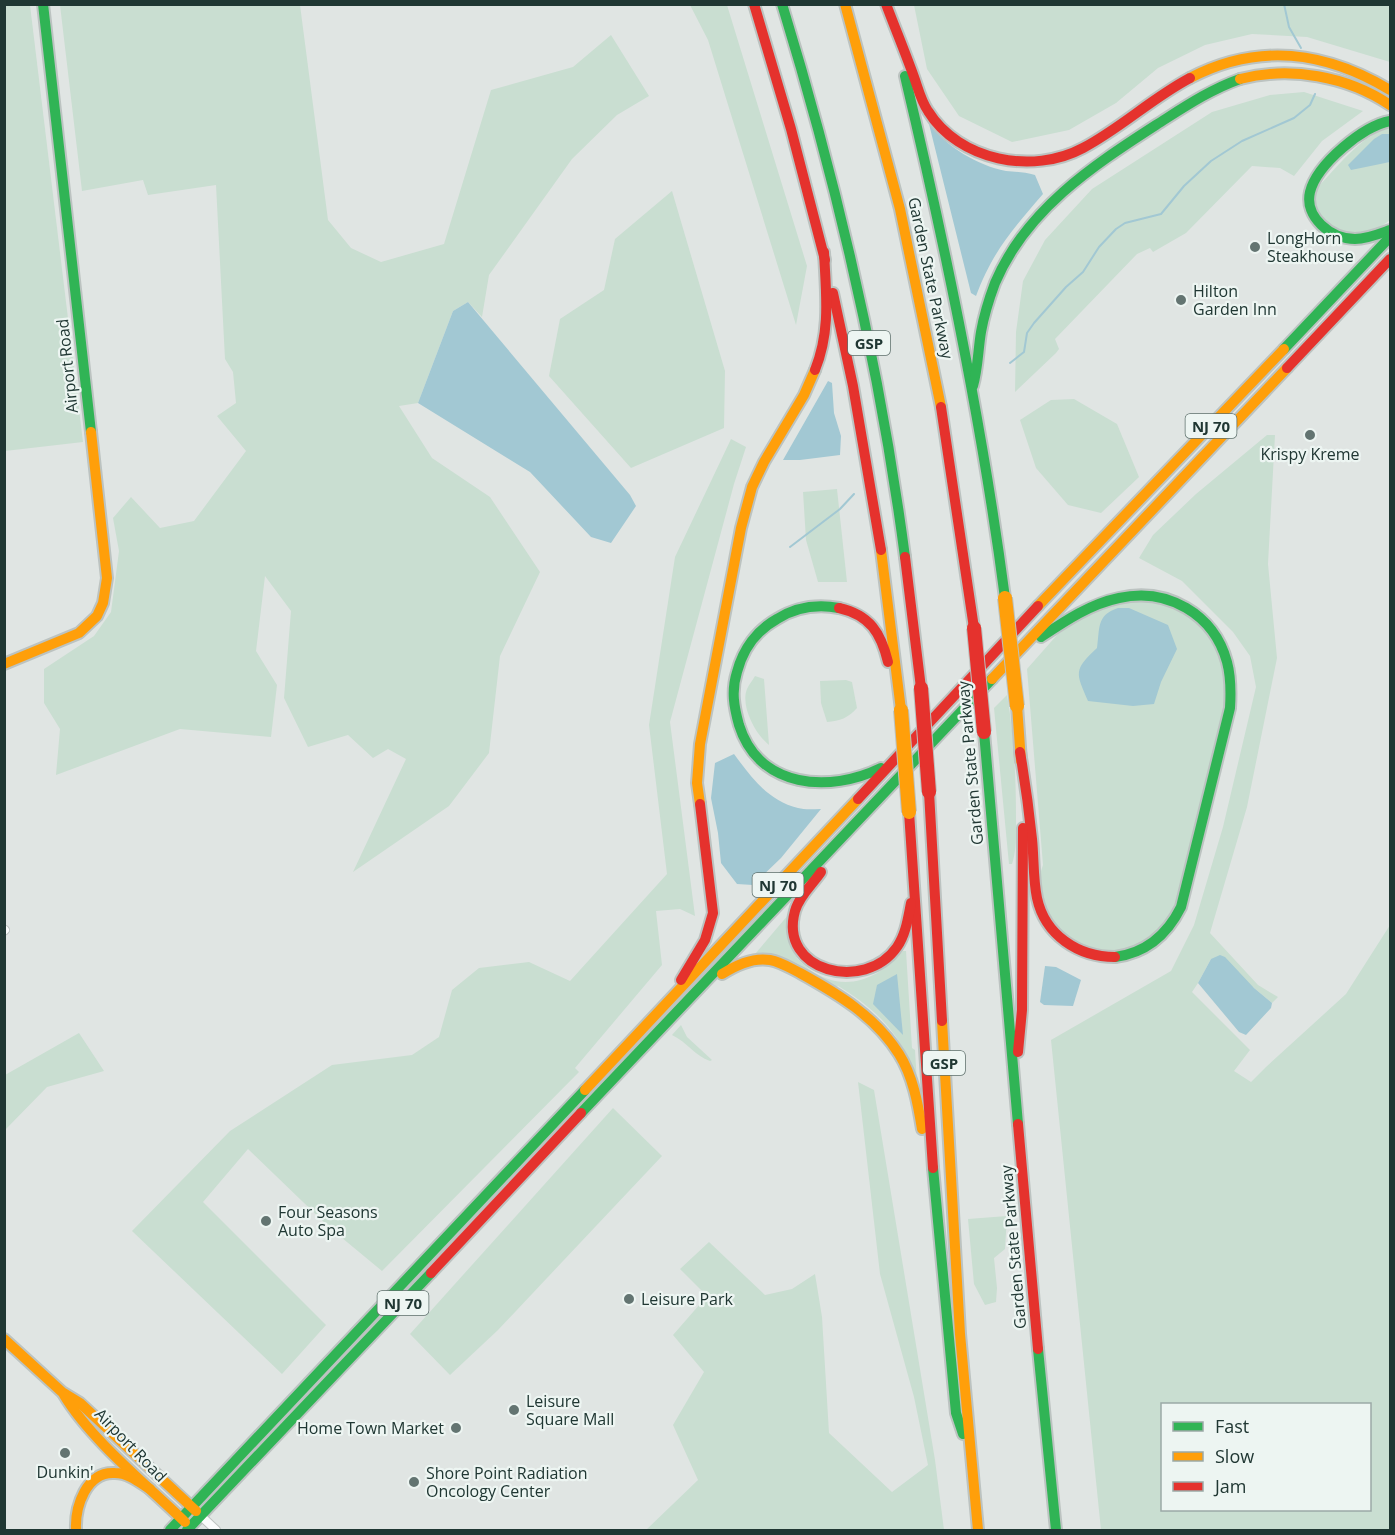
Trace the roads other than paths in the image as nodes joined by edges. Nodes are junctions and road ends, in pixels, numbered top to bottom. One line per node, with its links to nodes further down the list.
1 (43, 4): 15 (main road, Airport Road)
2 (754, 4): 11 (main road)
3 (782, 4): 27 (main road, GSP, bridge)
4 (845, 4): 23 (main road, Garden State Parkway, bridge)
5 (885, 4): 6 (main road); 13 (main road)
6 (1390, 89)
7 (1390, 105): 13 (main road)
8 (1390, 121): 9 (main road)
9 (1390, 230)
10 (1390, 237): 18 (main road, NJ 70)
11 (824, 252): 16 (main road); 22 (main road)
12 (1390, 259): 14 (main road, NJ 70)
13 (973, 388): 17 (main road, bridge)
14 (1026, 646): 17 (main road); 19 (main road, NJ 70)
15 (4, 664)
16 (897, 683): 18 (main road); 20 (main road, bridge)
17 (1020, 752): 23 (main road)
18 (889, 763): 22 (main road, NJ 70)
19 (829, 853): 20 (main road); 21 (main road, NJ 70)
20 (915, 889): 24 (main road)
21 (703, 987): 24 (main road); 29 (main road, NJ 70)
22 (666, 1005): 29 (main road, NJ 70)
23 (1015, 1090): 35 (main road, Garden State Parkway)
24 (931, 1150): 27 (main road)
25 (4, 1339): 26 (main road, Airport Road)
26 (62, 1392): 28 (main road, Airport Road); 29 (main road, Airport Road)
27 (970, 1456): 34 (main road, GSP)
28 (150, 1489): 30 (main road, Airport Road); 31 (main road)
29 (196, 1511): 30 (main road, NJ 70); 33 (street)
30 (188, 1527): 32 (main road, NJ 70)
31 (76, 1530)
32 (170, 1530)
33 (216, 1530)
34 (978, 1530)
35 (1056, 1530)

